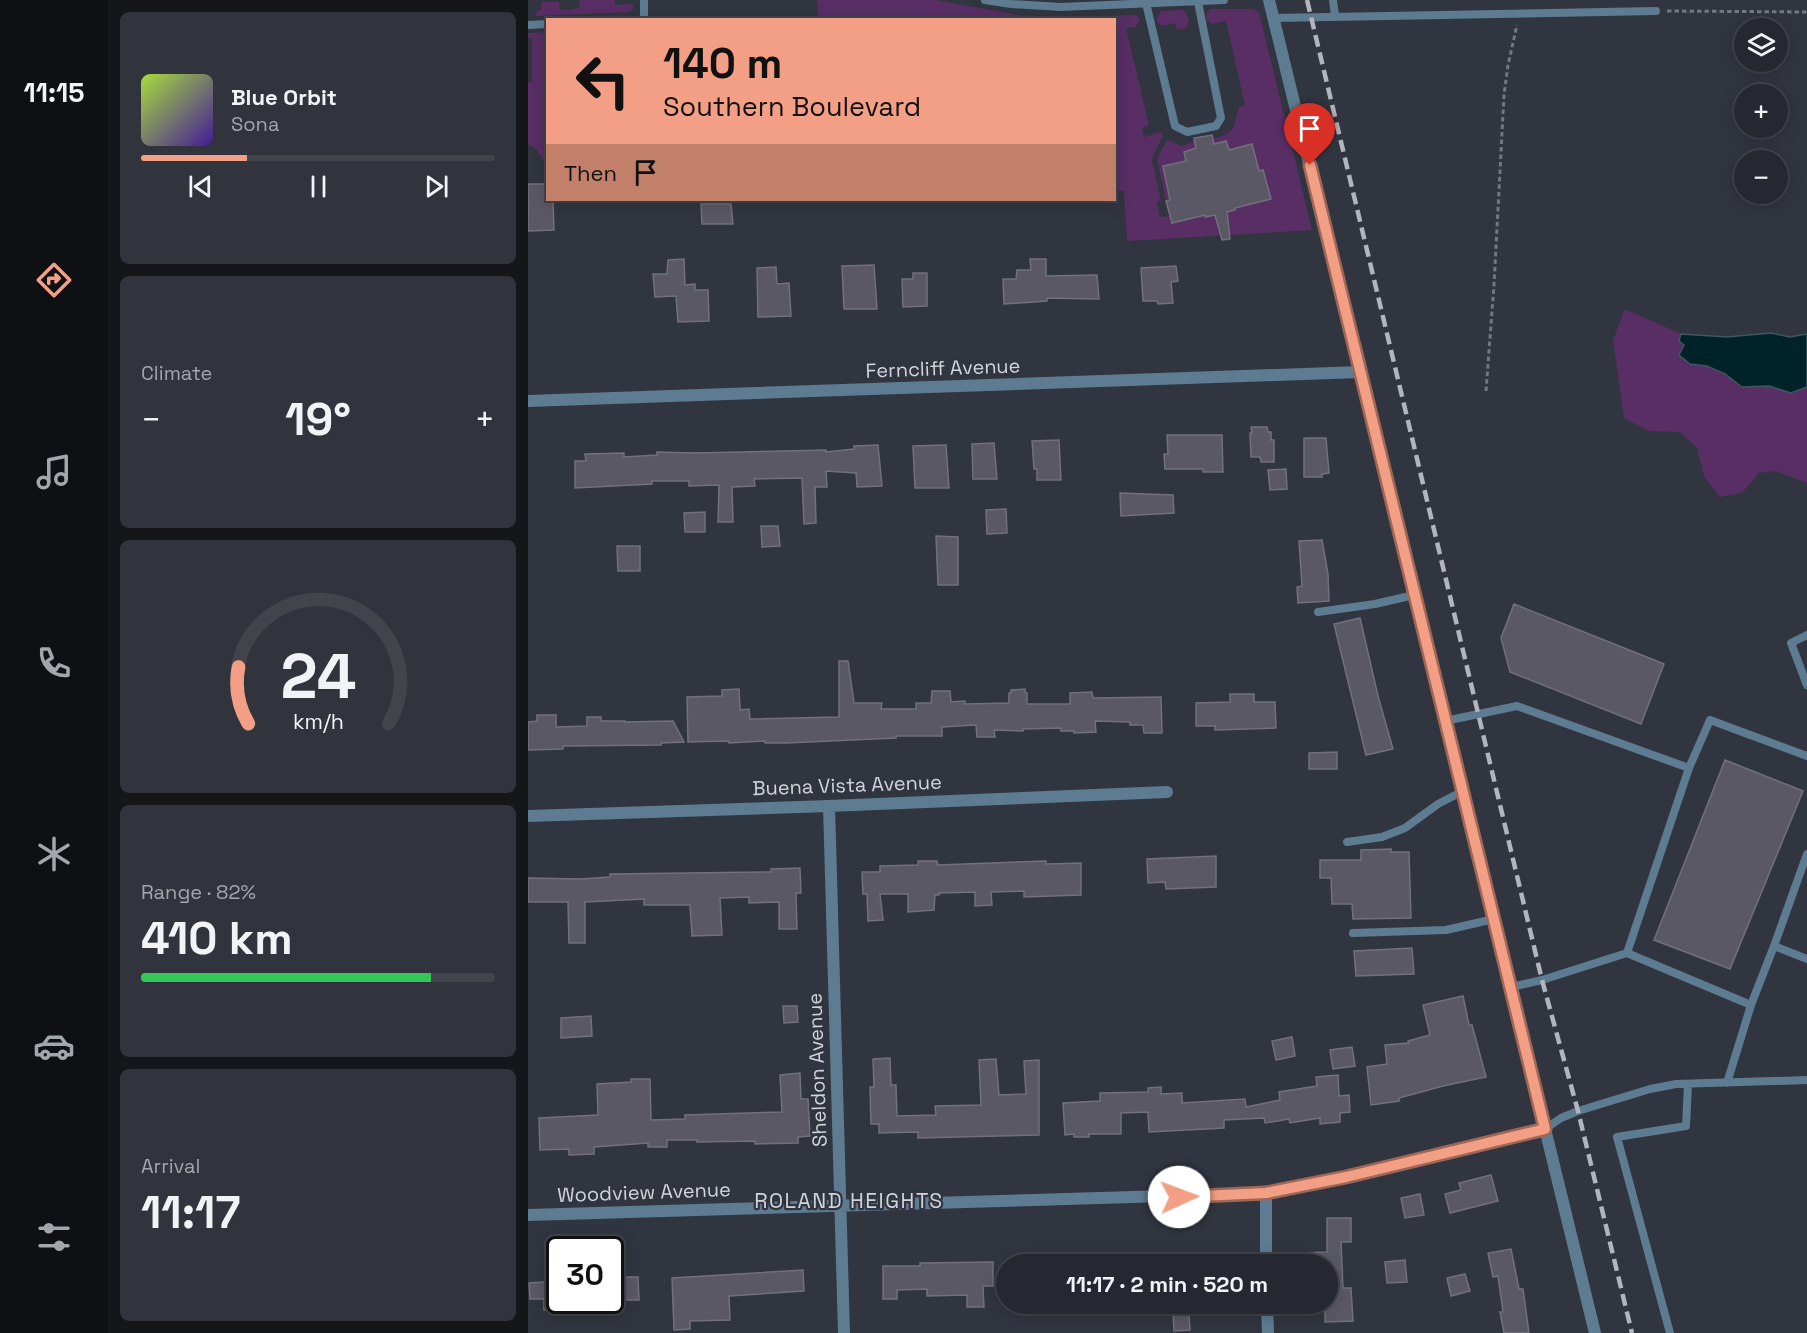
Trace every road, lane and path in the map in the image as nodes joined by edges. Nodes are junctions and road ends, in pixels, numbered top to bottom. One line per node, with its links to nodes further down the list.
1 (644, 0): 12 (lane)
2 (985, 0): 7 (lane)
3 (1224, 0): 6 (lane)
4 (1269, 0): 13 (street)
5 (1333, 0): 11 (lane)
6 (1198, 2): 7 (lane); 7 (lane)
7 (1146, 3)
8 (1656, 11): 9 (path); 10 (lane)
9 (1807, 12)
10 (1519, 13): 11 (lane); 17 (path)
11 (1335, 16): 13 (lane)
12 (644, 18)
13 (1273, 18): 16 (street)
14 (546, 24): 15 (lane)
15 (528, 25)
16 (1360, 372): 18 (street, Ferncliff Avenue); 19 (street)
17 (1486, 391)
18 (528, 401)
19 (1414, 595): 20 (lane); 23 (street)
20 (1318, 612)
21 (1807, 635): 22 (lane)
22 (1807, 685)
23 (1445, 721): 25 (lane); 27 (street)
24 (1807, 756): 25 (lane)
25 (1689, 768): 35 (lane)
26 (1167, 792): 28 (street, Buena Vista Avenue)
27 (1462, 792): 30 (lane); 32 (street)
28 (829, 806): 29 (street, Buena Vista Avenue); 44 (street, Sheldon Avenue)
29 (528, 816)
30 (1347, 842)
31 (1807, 854): 34 (lane)
32 (1494, 919): 33 (lane); 37 (street)
33 (1353, 933)
34 (1774, 946): 36 (lane); 38 (lane)
35 (1626, 953): 37 (lane); 38 (lane)
36 (1807, 958)
37 (1511, 987): 42 (street)
38 (1751, 1005): 40 (lane)
39 (1807, 1080): 40 (lane)
40 (1727, 1083): 41 (lane)
41 (1688, 1084): 42 (lane); 51 (lane)
42 (1545, 1129): 43 (street, Woodview Avenue); 50 (street)
43 (1266, 1193): 44 (street, Woodview Avenue); 46 (street)
44 (841, 1206): 45 (street, Woodview Avenue); 48 (street, Sheldon Avenue)
45 (528, 1215)
46 (1266, 1254)
47 (1267, 1314): 49 (street)
48 (844, 1333)
49 (1268, 1333)
50 (1595, 1333)
51 (1670, 1333)

